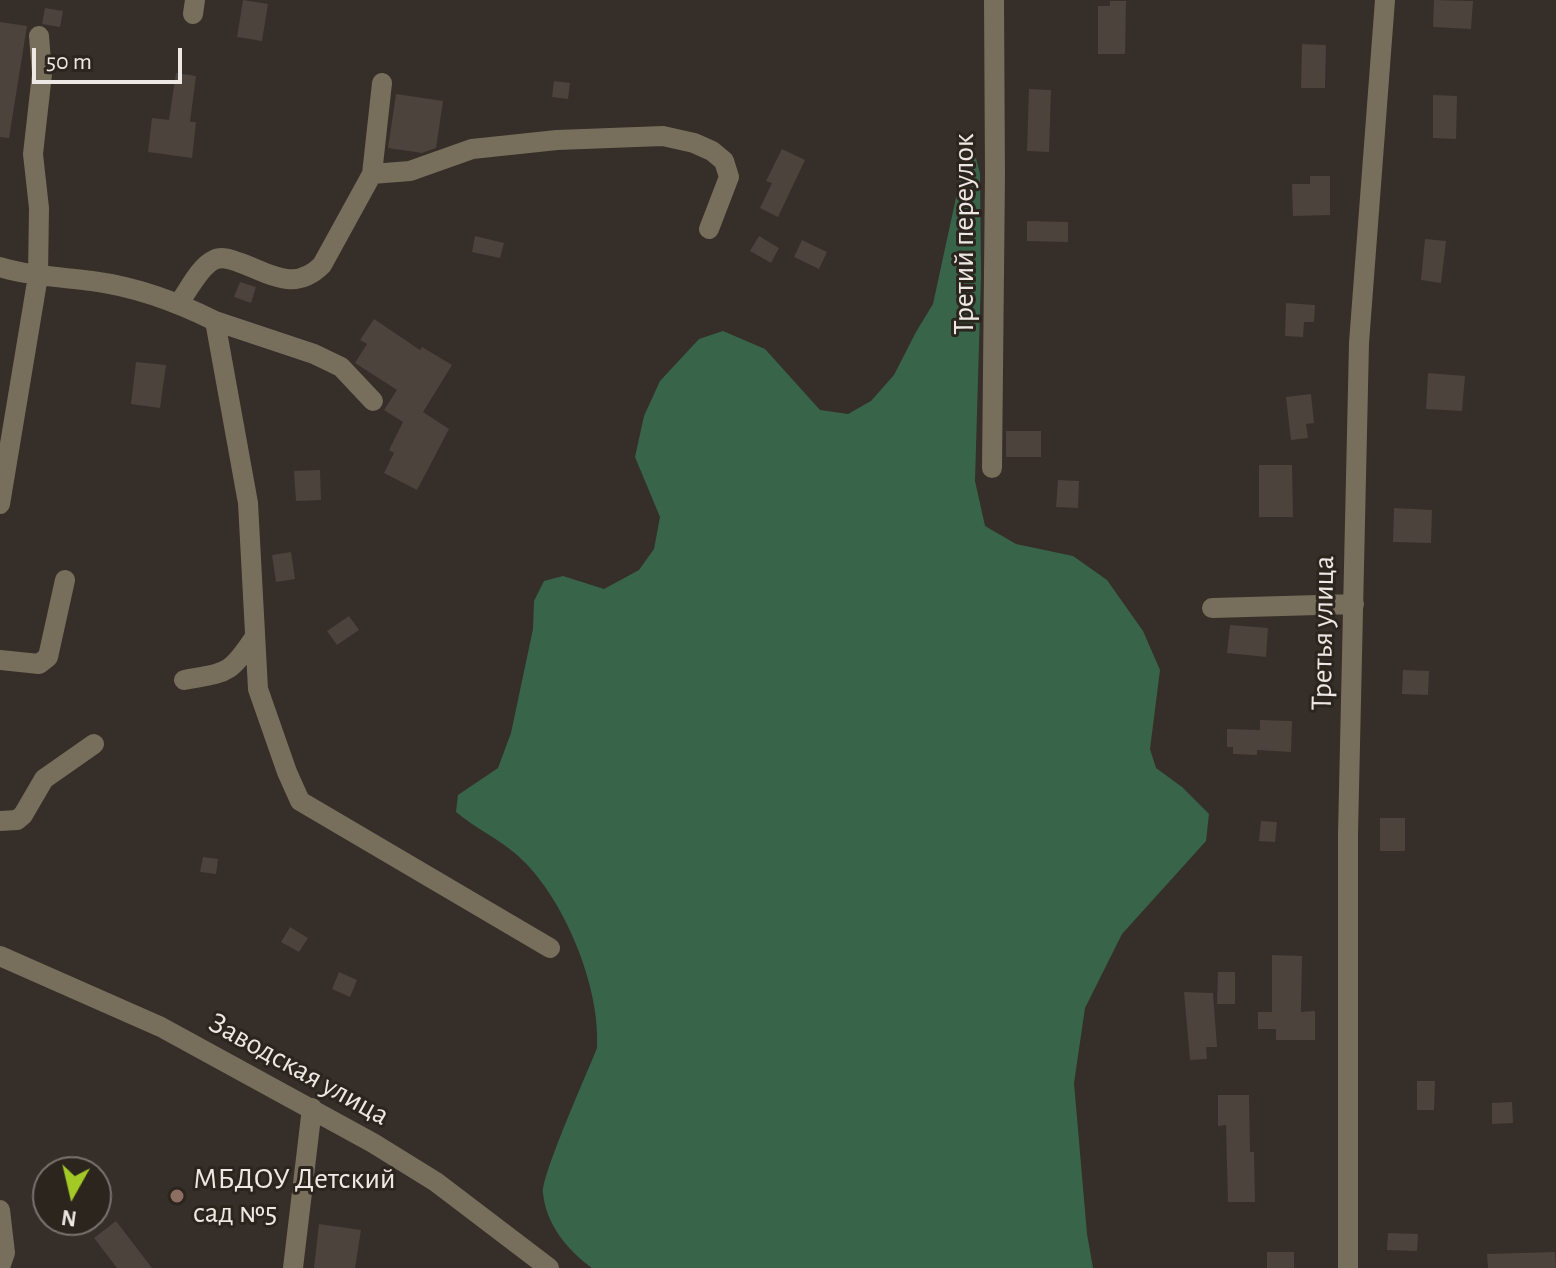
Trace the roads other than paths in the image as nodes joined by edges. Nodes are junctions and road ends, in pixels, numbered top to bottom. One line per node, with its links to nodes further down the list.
1 (994, 0): 12 (street, Третий переулок)
2 (1385, 0): 15 (street, Третья улица)
3 (39, 36): 8 (street)
4 (382, 83): 5 (street)
5 (372, 174): 6 (street); 9 (street)
6 (709, 229)
7 (0, 267): 8 (street)
8 (38, 276): 9 (street); 13 (street)
9 (179, 303): 10 (street)
10 (215, 321): 11 (street); 17 (street)
11 (373, 401)
12 (992, 468)
13 (0, 504)
14 (65, 580): 18 (street)
15 (1354, 604): 16 (street); 29 (street, Третья улица)
16 (1212, 608)
17 (254, 638): 19 (street); 22 (street)
18 (0, 660)
19 (184, 680)
20 (94, 744): 21 (street)
21 (0, 821)
22 (550, 948)
23 (0, 956): 24 (street, Заводская улица)
24 (312, 1108): 27 (street); 28 (street, Заводская улица)
25 (0, 1210): 26 (street)
26 (0, 1267)
27 (293, 1268)
28 (549, 1268)
29 (1348, 1268)

